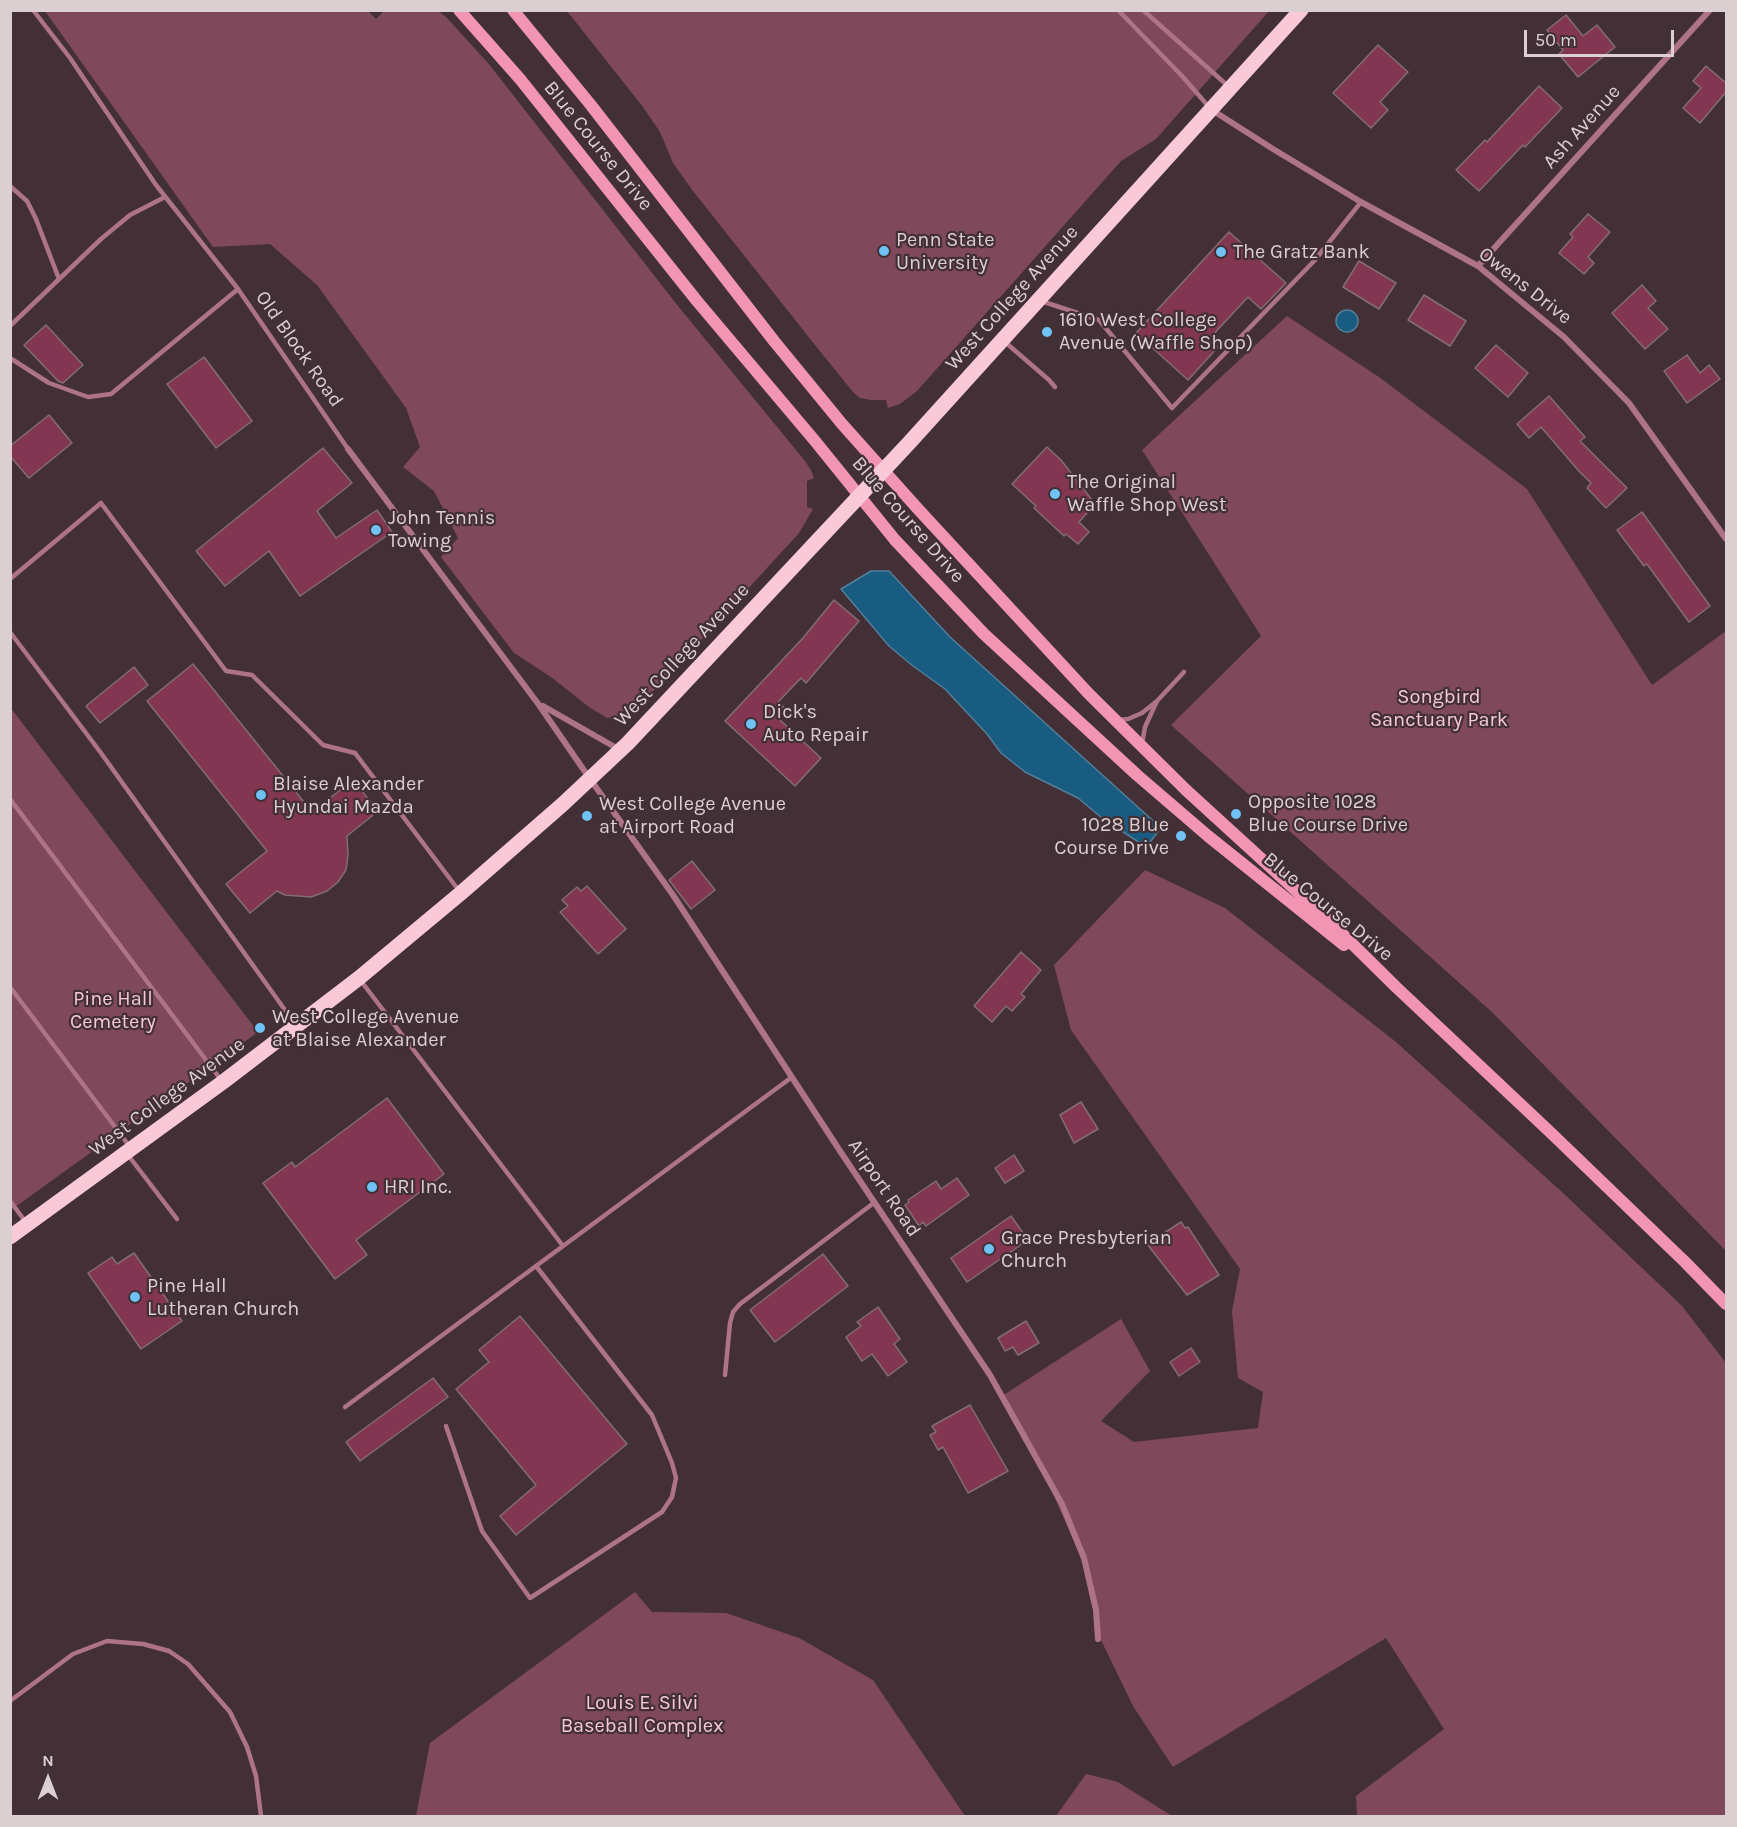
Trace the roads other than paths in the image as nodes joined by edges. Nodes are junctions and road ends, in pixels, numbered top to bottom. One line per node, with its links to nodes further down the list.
1 (33, 10): 11 (lane, Old Block Road)
2 (459, 10): 23 (main road, Blue Course Drive)
3 (513, 10): 22 (main road, Blue Course Drive)
4 (1118, 10): 9 (lane)
5 (1143, 10): 8 (lane)
6 (1301, 10): 8 (main road, West College Avenue)
7 (1710, 10): 13 (street, Ash Avenue)
8 (1230, 88): 9 (main road, West College Avenue)
9 (1211, 110): 12 (street, Owens Drive); 16 (main road, West College Avenue)
10 (10, 186): 14 (lane)
11 (165, 197): 14 (lane); 15 (lane, Old Block Road)
12 (1361, 202): 13 (street, Owens Drive); 16 (lane)
13 (1478, 266): 24 (street, Owens Drive)
14 (59, 279): 17 (lane)
15 (237, 289): 19 (lane); 21 (lane, Old Block Road)
16 (1039, 301): 18 (main road, West College Avenue)
17 (10, 326)
18 (1003, 340): 20 (lane); 22 (main road, West College Avenue)
19 (10, 358)
20 (1055, 387)
21 (348, 449): 29 (street, Old Block Road)
22 (884, 470): 23 (main road, West College Avenue); 30 (main road, Blue Course Drive)
23 (860, 497): 32 (main road, West College Avenue); 38 (main road, Blue Course Drive)
24 (1726, 539)
25 (10, 579): 35 (lane)
26 (10, 632): 39 (lane)
27 (1184, 672): 28 (lane)
28 (1157, 701): 30 (lane); 31 (lane)
29 (539, 705): 32 (street, Old Block Road); 33 (street, Old Block Road)
30 (1116, 720): 31 (main road, Blue Course Drive)
31 (1142, 746): 38 (main road, Blue Course Drive)
32 (620, 751): 33 (main road, West College Avenue)
33 (590, 779): 35 (main road, West College Avenue); 40 (street, Airport Road)
34 (10, 799): 41 (lane)
35 (461, 893): 36 (main road, West College Avenue)
36 (359, 978): 39 (main road, West College Avenue); 48 (lane)
37 (10, 987): 42 (lane)
38 (1396, 987): 50 (main road, Blue Course Drive)
39 (297, 1026): 41 (main road, West College Avenue)
40 (792, 1077): 44 (street, Airport Road); 48 (lane)
41 (223, 1082): 42 (main road, West College Avenue)
42 (129, 1151): 45 (lane); 46 (main road, West College Avenue)
43 (10, 1202): 46 (lane)
44 (875, 1203): 51 (lane); 54 (street, Airport Road)
45 (177, 1219)
46 (28, 1224): 47 (main road, West College Avenue)
47 (10, 1237)
48 (563, 1246): 49 (lane)
49 (536, 1266): 52 (lane); 53 (lane)
50 (1726, 1305)
51 (725, 1375)
52 (345, 1407)
53 (446, 1426)
54 (1098, 1639)
55 (10, 1701): 56 (lane)
56 (261, 1816)

